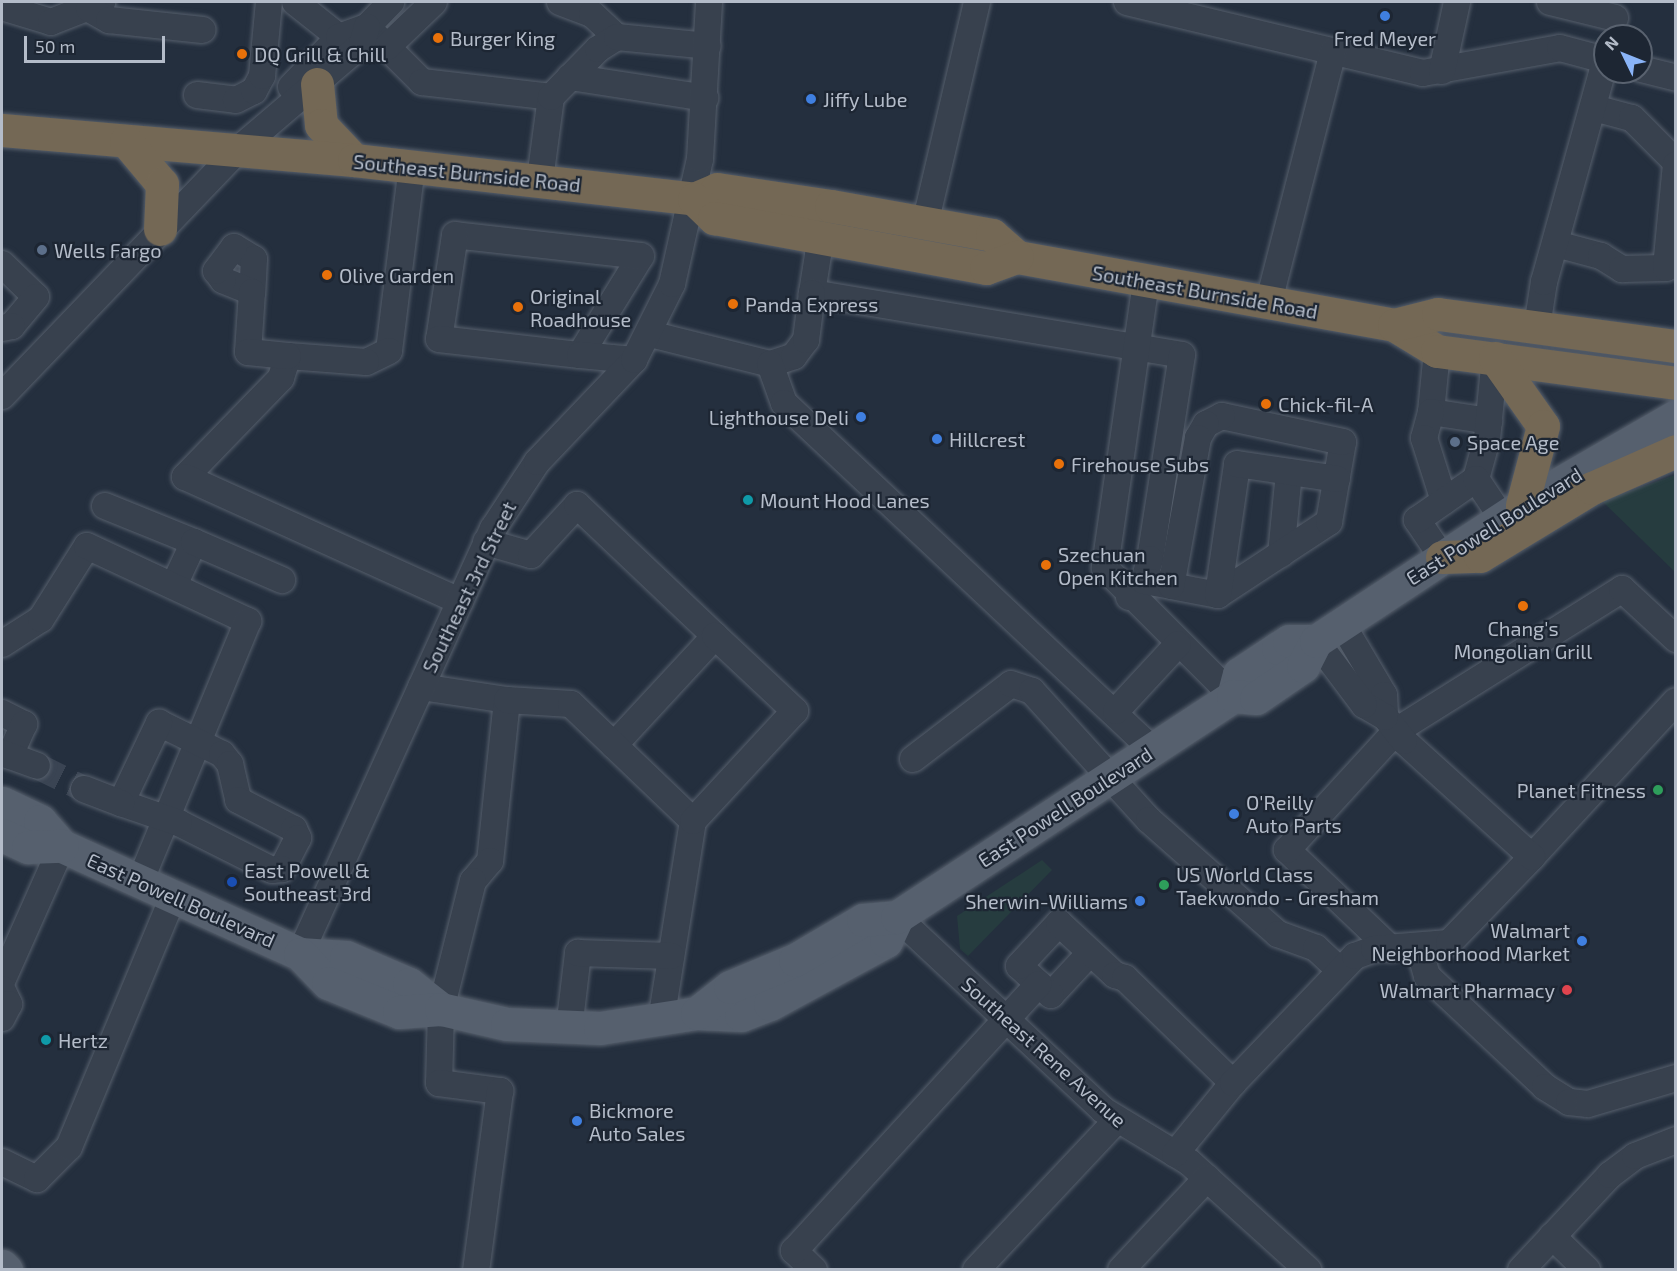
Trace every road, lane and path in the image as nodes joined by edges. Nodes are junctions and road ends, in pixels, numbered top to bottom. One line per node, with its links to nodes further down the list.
1 (269, 2): 28 (street)
2 (295, 2): 16 (street)
3 (391, 2): 14 (street)
4 (434, 2): 19 (street)
5 (560, 2): 17 (street)
6 (709, 2): 18 (street, Southeast 3rd Street)
7 (977, 2): 40 (street)
8 (1127, 2): 20 (street)
9 (1457, 2): 22 (street)
10 (1550, 2): 13 (street)
11 (95, 5): 12 (street); 15 (street)
12 (2, 7)
13 (1615, 18)
14 (367, 27): 16 (street); 19 (street); 26 (street)
15 (202, 30)
16 (339, 37): 34 (street)
17 (617, 37): 18 (street); 24 (street)
18 (708, 46): 30 (street, Southeast 3rd Street)
19 (387, 47): 29 (street)
20 (1333, 51): 22 (street); 49 (street)
21 (1593, 58): 22 (street)
22 (1442, 70)
23 (1653, 72): 25 (street)
24 (570, 77): 29 (street); 30 (street)
25 (1676, 78)
26 (317, 84): 34 (street); 35 (highway)
27 (1600, 84): 31 (street)
28 (196, 95)
29 (551, 97): 38 (street)
30 (705, 98): 39 (street, Southeast 3rd Street)
31 (1594, 108): 36 (street); 43 (street)
32 (2, 130): 33 (highway, Southeast Burnside Road)
33 (126, 141): 34 (highway, Southeast Burnside Road); 41 (highway)
34 (239, 149): 35 (highway, Southeast Burnside Road); 41 (street)
35 (354, 160): 37 (highway, Southeast Burnside Road)
36 (1676, 163): 43 (street)
37 (412, 166): 38 (highway, Southeast Burnside Road); 58 (street)
38 (540, 179): 39 (highway, Southeast Burnside Road)
39 (694, 199): 40 (highway, Southeast Burnside Road); 42 (highway); 53 (street, Southeast 3rd Street)
40 (925, 224): 44 (highway, Southeast Burnside Road)
41 (160, 229): 63 (street)
42 (821, 236): 44 (highway); 48 (street)
43 (1556, 244): 51 (street)
44 (1017, 257): 46 (highway, Southeast Burnside Road)
45 (2, 264): 52 (street)
46 (1146, 282): 49 (highway, Southeast Burnside Road); 55 (street)
47 (252, 292): 58 (street)
48 (812, 293): 55 (street); 61 (street)
49 (1268, 305): 50 (highway, Southeast Burnside Road)
50 (1394, 325): 51 (highway, Southeast Burnside Road); 56 (highway, Southeast Burnside Road)
51 (1537, 327): 54 (highway, Southeast Burnside Road)
52 (2, 328)
53 (650, 334): 60 (street, Southeast 3rd Street); 61 (street)
54 (1676, 346)
55 (1135, 347): 81 (street); 81 (street)
56 (1437, 351): 59 (highway, Southeast Burnside Road); 64 (street)
57 (580, 355): 57 (street); 60 (street)
58 (288, 356): 83 (street)
59 (1495, 358): 62 (highway, Southeast Burnside Road); 66 (street); 73 (highway)
60 (634, 360): 75 (street, Southeast 3rd Street)
61 (770, 364): 93 (street)
62 (1676, 383)
63 (2, 396)
64 (1431, 412): 66 (street); 71 (street)
65 (1676, 416): 73 (main road, East Powell Boulevard)
66 (1489, 421): 70 (street)
67 (1676, 451): 73 (highway)
68 (1289, 472): 69 (street); 76 (street); 82 (street)
69 (1336, 479): 76 (street); 80 (street)
70 (1476, 479): 71 (street); 73 (street)
71 (1444, 501): 77 (street)
72 (105, 506): 74 (street)
73 (1512, 519): 77 (highway)
74 (194, 542): 78 (street); 79 (street)
75 (486, 542): 83 (street, Southeast 3rd Street); 85 (street)
76 (1281, 554): 82 (street)
77 (1442, 557): 84 (main road, East Powell Boulevard)
78 (282, 580)
79 (174, 585): 87 (street); 96 (street)
80 (1171, 586): 81 (street); 82 (street)
81 (1137, 589): 88 (street)
82 (1218, 595)
83 (460, 601): 89 (street, Southeast 3rd Street)
84 (1329, 632): 90 (main road); 95 (street)
85 (715, 636): 97 (street); 107 (street)
86 (1676, 639): 95 (street)
87 (2, 644)
88 (1178, 644): 90 (street); 93 (street)
89 (421, 687): 91 (street); 117 (street, Southeast 3rd Street)
90 (1233, 696): 98 (main road, East Powell Boulevard)
91 (507, 700): 97 (street); 123 (street)
92 (1676, 701): 110 (street)
93 (1116, 711): 98 (street)
94 (2, 713): 99 (street)
95 (1390, 724): 110 (street); 115 (street)
96 (196, 742): 105 (street); 106 (street); 106 (street)
97 (614, 745): 107 (street)
98 (1152, 749): 102 (main road, East Powell Boulevard)
99 (6, 755): 101 (street)
100 (913, 759): 102 (street)
101 (37, 766)
102 (1111, 777): 113 (main road, East Powell Boulevard); 119 (street)
103 (84, 789): 105 (street)
104 (2, 803): 109 (main road, East Powell Boulevard)
105 (121, 803): 106 (street)
106 (166, 820): 111 (street)
107 (693, 821): 118 (street)
108 (2, 835): 109 (main road, East Powell Boulevard)
109 (62, 846): 111 (main road, East Powell Boulevard); 120 (street)
110 (1532, 857): 114 (street)
111 (140, 882): 112 (main road, East Powell Boulevard)
112 (173, 897): 117 (main road, East Powell Boulevard); 133 (street)
113 (897, 917): 125 (street, Southeast Rene Avenue); 126 (main road, East Powell Boulevard)
114 (1419, 948): 115 (street); 128 (street)
115 (1391, 949): 119 (street)
116 (1090, 953): 121 (street); 121 (street); 129 (street)
117 (300, 954): 123 (main road, East Powell Boulevard)
118 (671, 956): 126 (street); 127 (street)
119 (1340, 970): 129 (street)
120 (2, 981)
121 (1039, 984): 125 (street)
122 (2, 989): 124 (street)
123 (441, 1009): 127 (main road, East Powell Boulevard); 138 (street)
124 (2, 1018)
125 (1006, 1020): 130 (street, Southeast Rene Avenue); 139 (street)
126 (661, 1021): 127 (main road, East Powell Boulevard)
127 (569, 1029)
128 (1676, 1078)
129 (1233, 1083): 132 (street)
130 (1116, 1120): 132 (street, Southeast Rene Avenue); 140 (street)
131 (1676, 1140): 135 (street)
132 (1174, 1154): 134 (street, Southeast Rene Avenue)
133 (2, 1162)
134 (1207, 1178): 141 (street); 142 (street, Southeast Rene Avenue)
135 (1552, 1236): 143 (street); 144 (street)
136 (2, 1266): 137 (main road)
137 (6, 1269)
138 (476, 1269)
139 (814, 1269)
140 (976, 1269)
141 (1121, 1269)
142 (1308, 1269)
143 (1521, 1269)
144 (1587, 1269)

